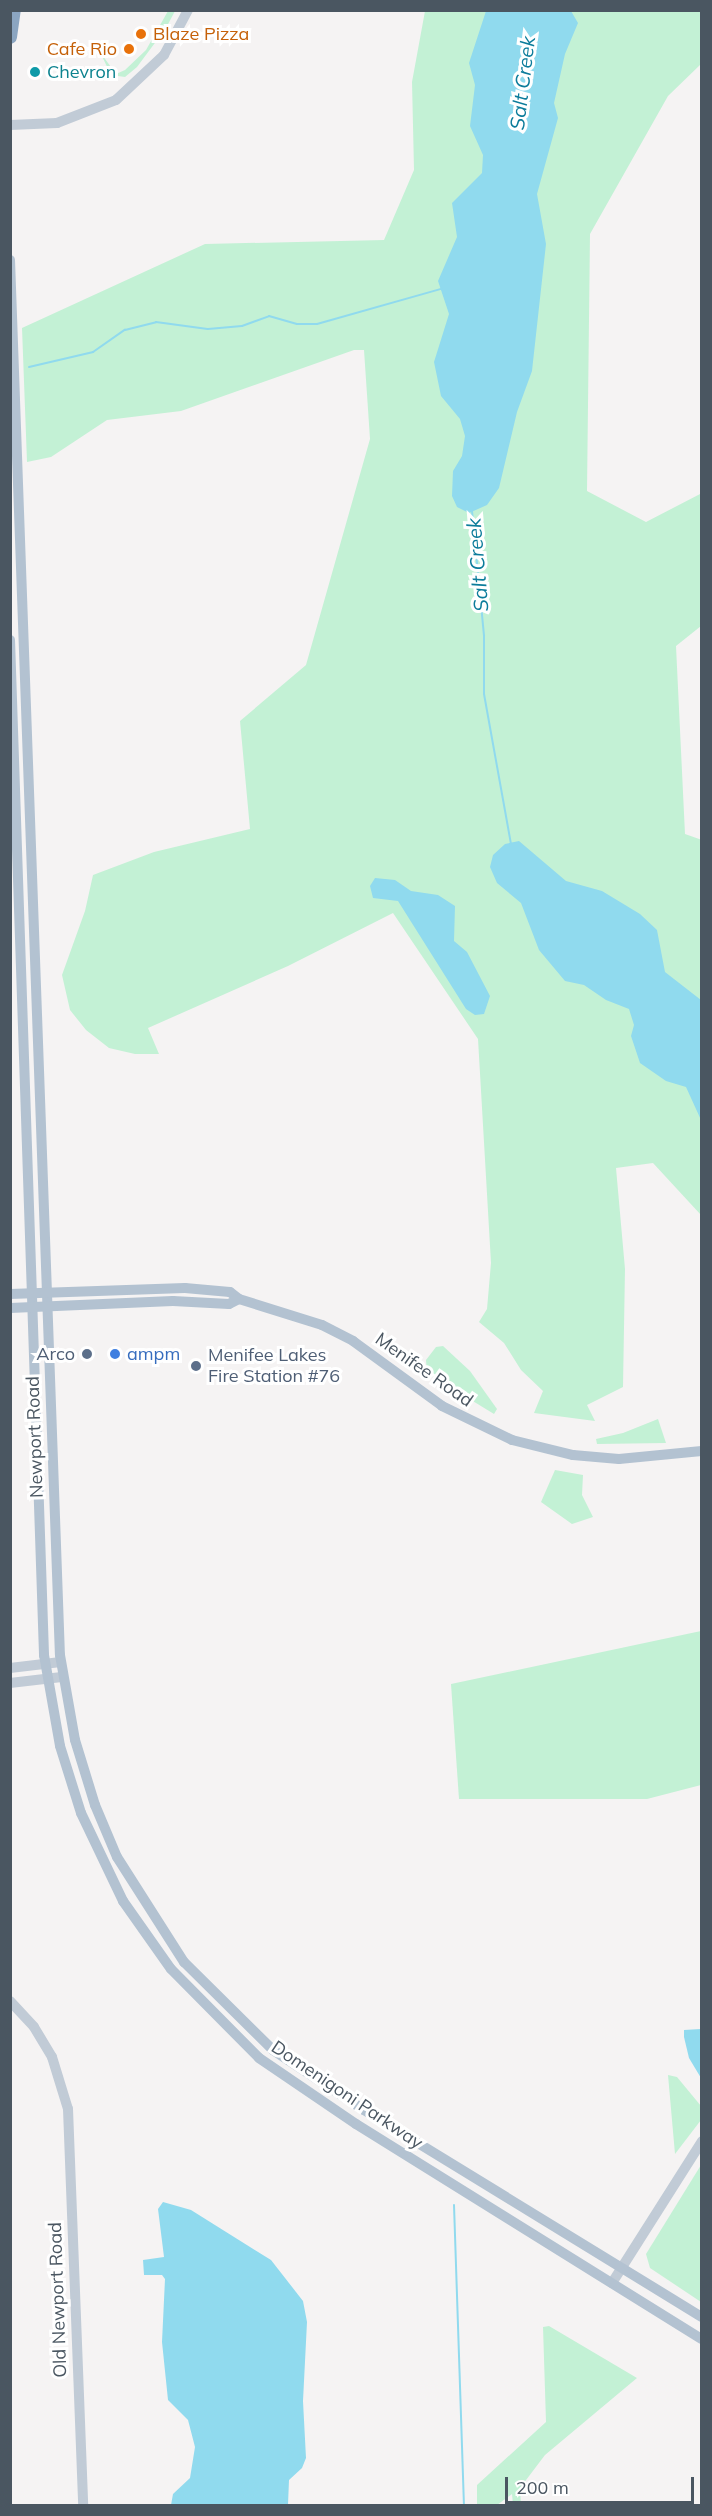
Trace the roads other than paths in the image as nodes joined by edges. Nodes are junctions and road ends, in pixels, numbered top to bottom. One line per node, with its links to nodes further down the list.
1 (14, 10): 3 (highway)
2 (188, 10): 4 (street)
3 (10, 37)
4 (10, 125)
5 (10, 260): 8 (main road, Newport Road)
6 (10, 640): 7 (main road, Newport Road)
7 (31, 1293): 8 (main road, Menifee Road); 9 (main road, Menifee Road); 11 (main road, Newport Road)
8 (46, 1293): 10 (main road, Menifee Road); 12 (main road, Newport Road)
9 (10, 1294)
10 (239, 1299): 12 (main road, Menifee Road); 14 (main road, Menifee Road)
11 (32, 1307): 12 (main road, Menifee Road); 13 (main road, Menifee Road); 16 (main road, Newport Road)
12 (47, 1307): 15 (main road, Newport Road)
13 (10, 1308)
14 (702, 1451)
15 (61, 1662): 16 (street); 18 (main road, Newport Road)
16 (45, 1664): 17 (street); 19 (main road, Newport Road)
17 (10, 1668)
18 (62, 1677): 19 (street); 23 (main road, Domenigoni Parkway)
19 (47, 1679): 20 (street); 24 (main road, Domenigoni Parkway)
20 (10, 1683)
21 (10, 2001): 27 (street, Old Newport Road)
22 (702, 2141): 23 (street)
23 (622, 2268): 24 (street); 25 (main road, Domenigoni Parkway)
24 (612, 2283): 26 (main road, Domenigoni Parkway)
25 (702, 2317)
26 (702, 2339)
27 (82, 2505)

